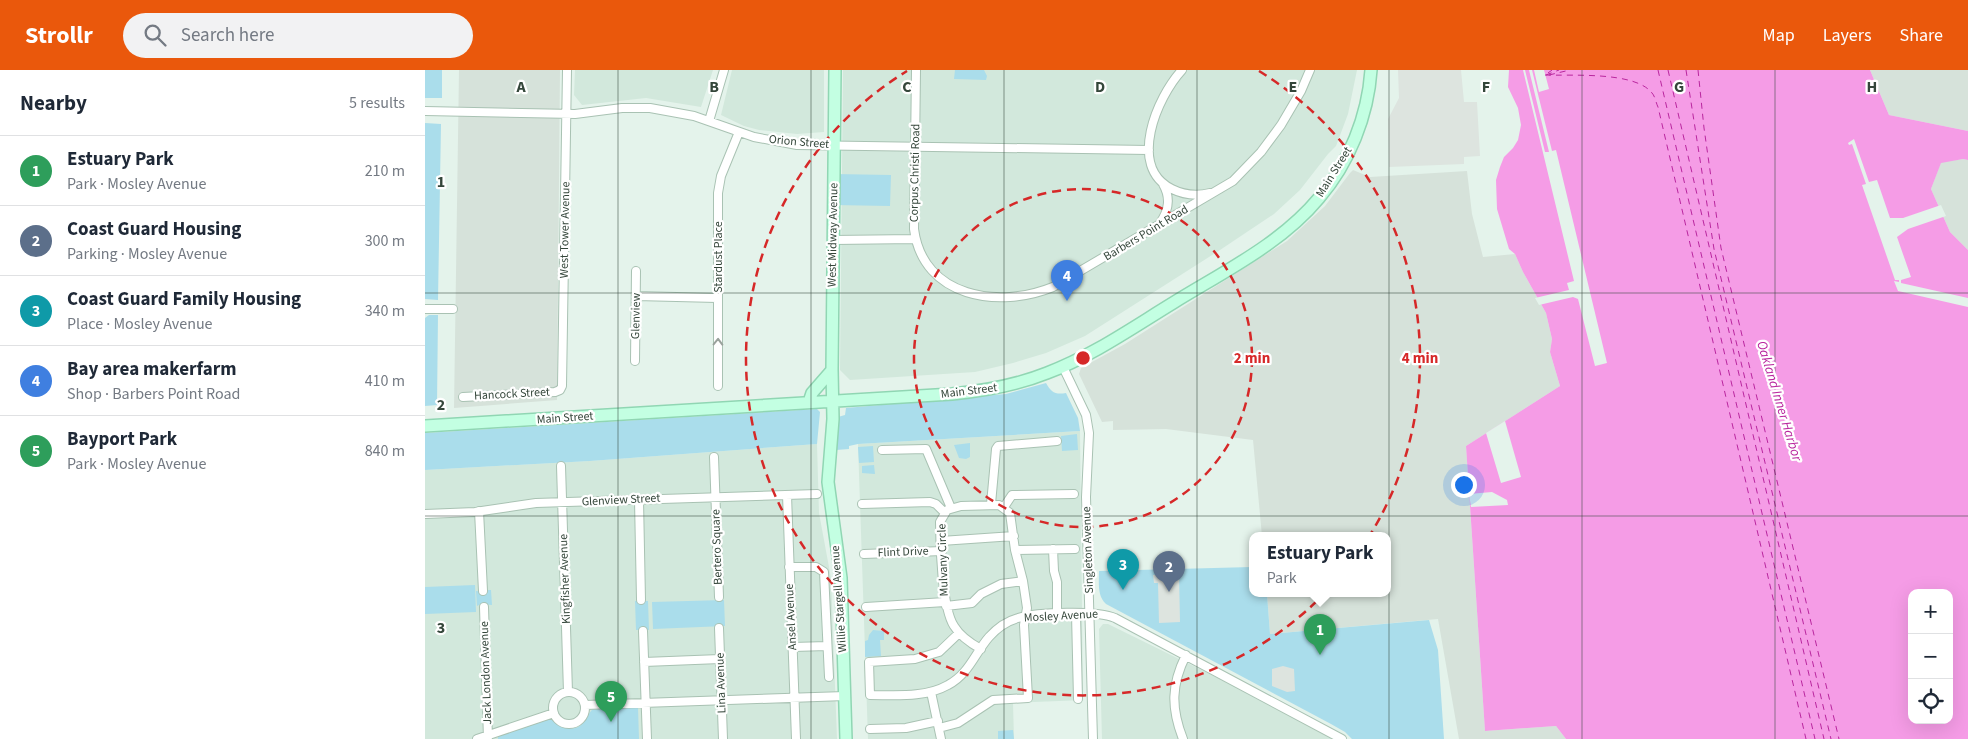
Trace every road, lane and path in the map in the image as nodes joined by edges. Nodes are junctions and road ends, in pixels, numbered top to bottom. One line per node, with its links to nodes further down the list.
1 (567, 70): 9 (street, West Tower Avenue)
2 (724, 70): 10 (street)
3 (835, 70): 12 (street, West Midway Avenue)
4 (916, 70): 13 (street, Corpus Christi Road)
5 (1182, 70): 14 (street)
6 (1310, 70): 16 (street, Barbers Point Road)
7 (1371, 70): 27 (street, Main Street)
8 (425, 111): 9 (street, Orion Street)
9 (566, 114): 10 (street, Orion Street); 30 (street, West Tower Avenue)
10 (709, 121): 11 (street, Orion Street)
11 (739, 132): 12 (street, Orion Street); 23 (street, Stardust Place)
12 (834, 145): 13 (street, Orion Street); 18 (street, West Midway Avenue)
13 (915, 147): 14 (street, Orion Street); 19 (street, Corpus Christi Road)
14 (1149, 150): 15 (street)
15 (1163, 184): 16 (street); 17 (street)
16 (1217, 191): 17 (street, Barbers Point Road)
17 (1158, 226): 20 (street, Barbers Point Road)
18 (833, 240): 19 (street); 28 (street, West Midway Avenue)
19 (915, 240): 20 (street, Corpus Christi Road)
20 (933, 270)
21 (636, 271): 22 (street, Glenview)
22 (636, 296): 23 (street); 26 (street, Glenview)
23 (717, 298): 29 (street, Stardust Place, one-way to 23)
24 (425, 309): 25 (street)
25 (453, 309)
26 (635, 361)
27 (1063, 367): 32 (street, Main Street); 66 (street, Singleton Avenue)
28 (832, 370): 32 (street, West Midway Avenue); 33 (street)
29 (718, 386)
30 (560, 390): 31 (street, Hancock Street)
31 (463, 397)
32 (833, 400): 33 (street, Main Street); 82 (street, Willie Stargell Avenue)
33 (809, 402): 34 (street, Main Street)
34 (425, 426)
35 (1057, 440): 46 (street)
36 (882, 450): 48 (street)
37 (714, 457): 42 (street, Bertero Square)
38 (561, 466): 44 (street, Kingfisher Avenue)
39 (817, 494): 41 (street, Glenview Street)
40 (1074, 494): 47 (street)
41 (787, 495): 42 (street, Glenview Street); 58 (street, Ansel Avenue)
42 (715, 497): 43 (street, Glenview Street); 61 (street, Bertero Square)
43 (639, 500): 44 (street, Glenview Street); 62 (street)
44 (562, 503): 49 (street, Glenview Street); 80 (street, Kingfisher Avenue)
45 (863, 504): 48 (street)
46 (991, 504): 47 (street, Mulvany Circle); 48 (street, Mulvany Circle)
47 (1004, 506): 51 (street)
48 (948, 510): 52 (street, Mulvany Circle)
49 (479, 511): 50 (street, Glenview Street); 60 (street)
50 (425, 514)
51 (1013, 536): 52 (street); 55 (street)
52 (941, 541): 56 (street, Mulvany Circle)
53 (1053, 549): 54 (street); 55 (street); 67 (street)
54 (1075, 549)
55 (1015, 550): 59 (street)
56 (942, 551): 57 (street, Flint Drive); 63 (street, Mulvany Circle)
57 (864, 554)
58 (789, 567): 73 (street); 74 (street, Ansel Avenue)
59 (1023, 581): 63 (street); 69 (street)
60 (483, 591)
61 (719, 597)
62 (641, 600)
63 (945, 604): 65 (street); 72 (street, Mulvany Circle)
64 (484, 607): 91 (street, Jack London Avenue)
65 (866, 607)
66 (1090, 613): 68 (street, Mosley Avenue); 76 (street, Mosley Avenue); 98 (street, Singleton Avenue)
67 (1057, 614): 68 (street, Mosley Avenue); 69 (street, Mosley Avenue)
68 (1076, 614): 84 (street)
69 (1026, 616): 75 (street, Mosley Avenue); 89 (street)
70 (719, 628): 77 (street, Lina Avenue)
71 (643, 631): 78 (street)
72 (959, 633): 75 (street, Mulvany Circle); 81 (street, Mosley Avenue)
73 (827, 646): 74 (street); 79 (street)
74 (793, 647): 83 (street, Ansel Avenue)
75 (981, 648): 81 (street, Mosley Avenue)
76 (1186, 655): 99 (street); 100 (street, Mosley Avenue)
77 (720, 659): 78 (street); 85 (street, Lina Avenue)
78 (644, 662): 86 (street)
79 (829, 677)
80 (568, 692): 87 (street); 88 (street)
81 (931, 692): 89 (street)
82 (845, 696): 83 (street); 96 (street, Willie Stargell Avenue)
83 (795, 698): 85 (street); 95 (street, Ansel Avenue)
84 (1078, 699)
85 (721, 700): 86 (street); 94 (street, Lina Avenue)
86 (646, 703): 87 (street); 93 (street)
87 (585, 705): 88 (street)
88 (554, 713): 91 (street)
89 (938, 725): 90 (street); 97 (street)
90 (870, 729)
91 (488, 737): 92 (street)
92 (477, 739)
93 (647, 739)
94 (723, 739)
95 (796, 739)
96 (846, 739)
97 (941, 739)
98 (1093, 739)
99 (1183, 739)
100 (1342, 739)

